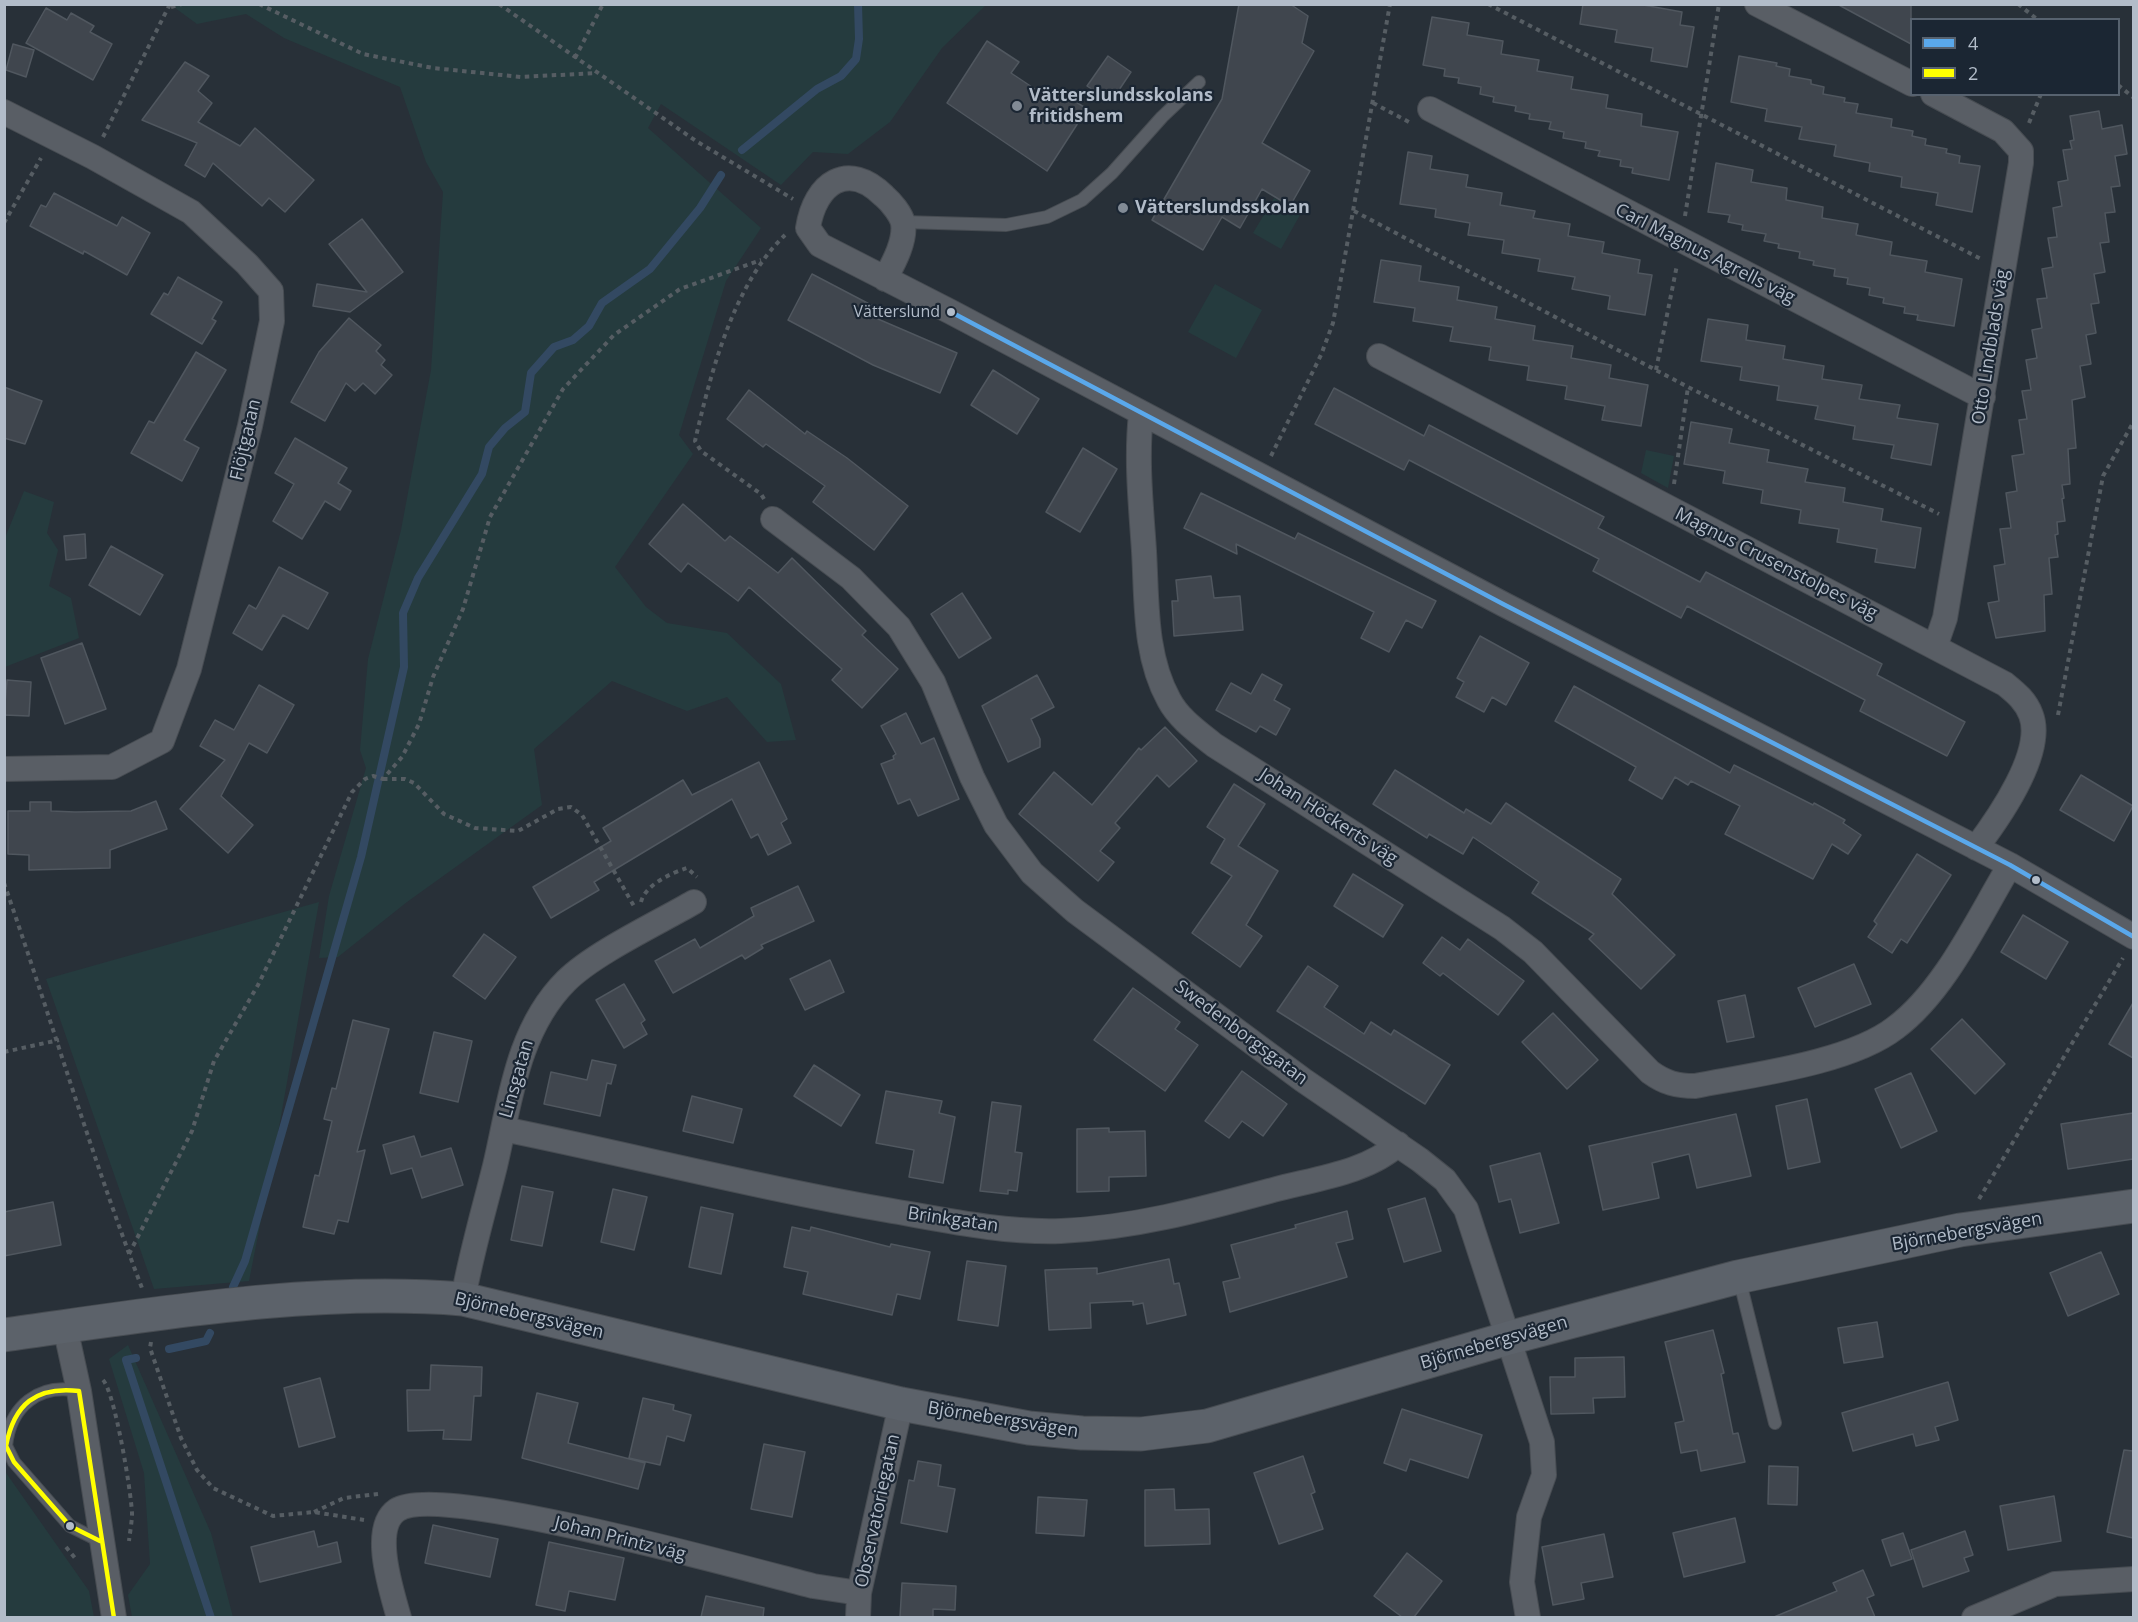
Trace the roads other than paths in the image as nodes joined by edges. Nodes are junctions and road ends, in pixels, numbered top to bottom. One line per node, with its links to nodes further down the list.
1 (1757, 4): 3 (street)
2 (1199, 82): 7 (lane)
3 (1910, 83)
4 (1937, 96): 10 (street, Otto Lindblads väg)
5 (1430, 109): 10 (street, Carl Magnus Agrells väg)
6 (4, 112): 14 (street, Flöjtgatan)
7 (903, 222): 8 (street); 8 (street)
8 (885, 279): 11 (street)
9 (1379, 356): 13 (street, Magnus Crusenstolpes väg)
10 (1983, 397): 13 (street, Otto Lindblads väg)
11 (1141, 414): 15 (street); 16 (street, Johan Höckerts väg)
12 (772, 519): 20 (street, Swedenborgsgatan)
13 (1935, 647): 15 (street, Magnus Crusenstolpes väg)
14 (4, 769)
15 (1976, 848): 16 (street)
16 (2010, 865): 18 (street)
17 (698, 893): 19 (street, Linsgatan)
18 (2130, 944)
19 (503, 1130): 20 (street, Brinkgatan); 23 (street, Linsgatan)
20 (1398, 1144): 26 (street, Swedenborgsgatan)
21 (2133, 1206): 22 (street, Björnebergsvägen)
22 (1738, 1277): 26 (street, Björnebergsvägen); 29 (lane)
23 (463, 1299): 24 (street, Björnebergsvägen); 28 (street, Björnebergsvägen)
24 (64, 1327): 25 (street, Björnebergsvägen); 27 (street)
25 (4, 1335)
26 (1509, 1338): 28 (street, Björnebergsvägen); 36 (street, Swedenborgsgatan)
27 (79, 1391): 30 (street); 30 (lane)
28 (901, 1404): 32 (street, Observatoriegatan)
29 (1775, 1423)
30 (100, 1541): 33 (street)
31 (2133, 1579): 37 (street)
32 (859, 1593): 34 (street, Johan Printz väg); 35 (street, Observatoriegatan)
33 (114, 1617)
34 (399, 1617)
35 (858, 1617)
36 (1528, 1617)
37 (1974, 1617)

